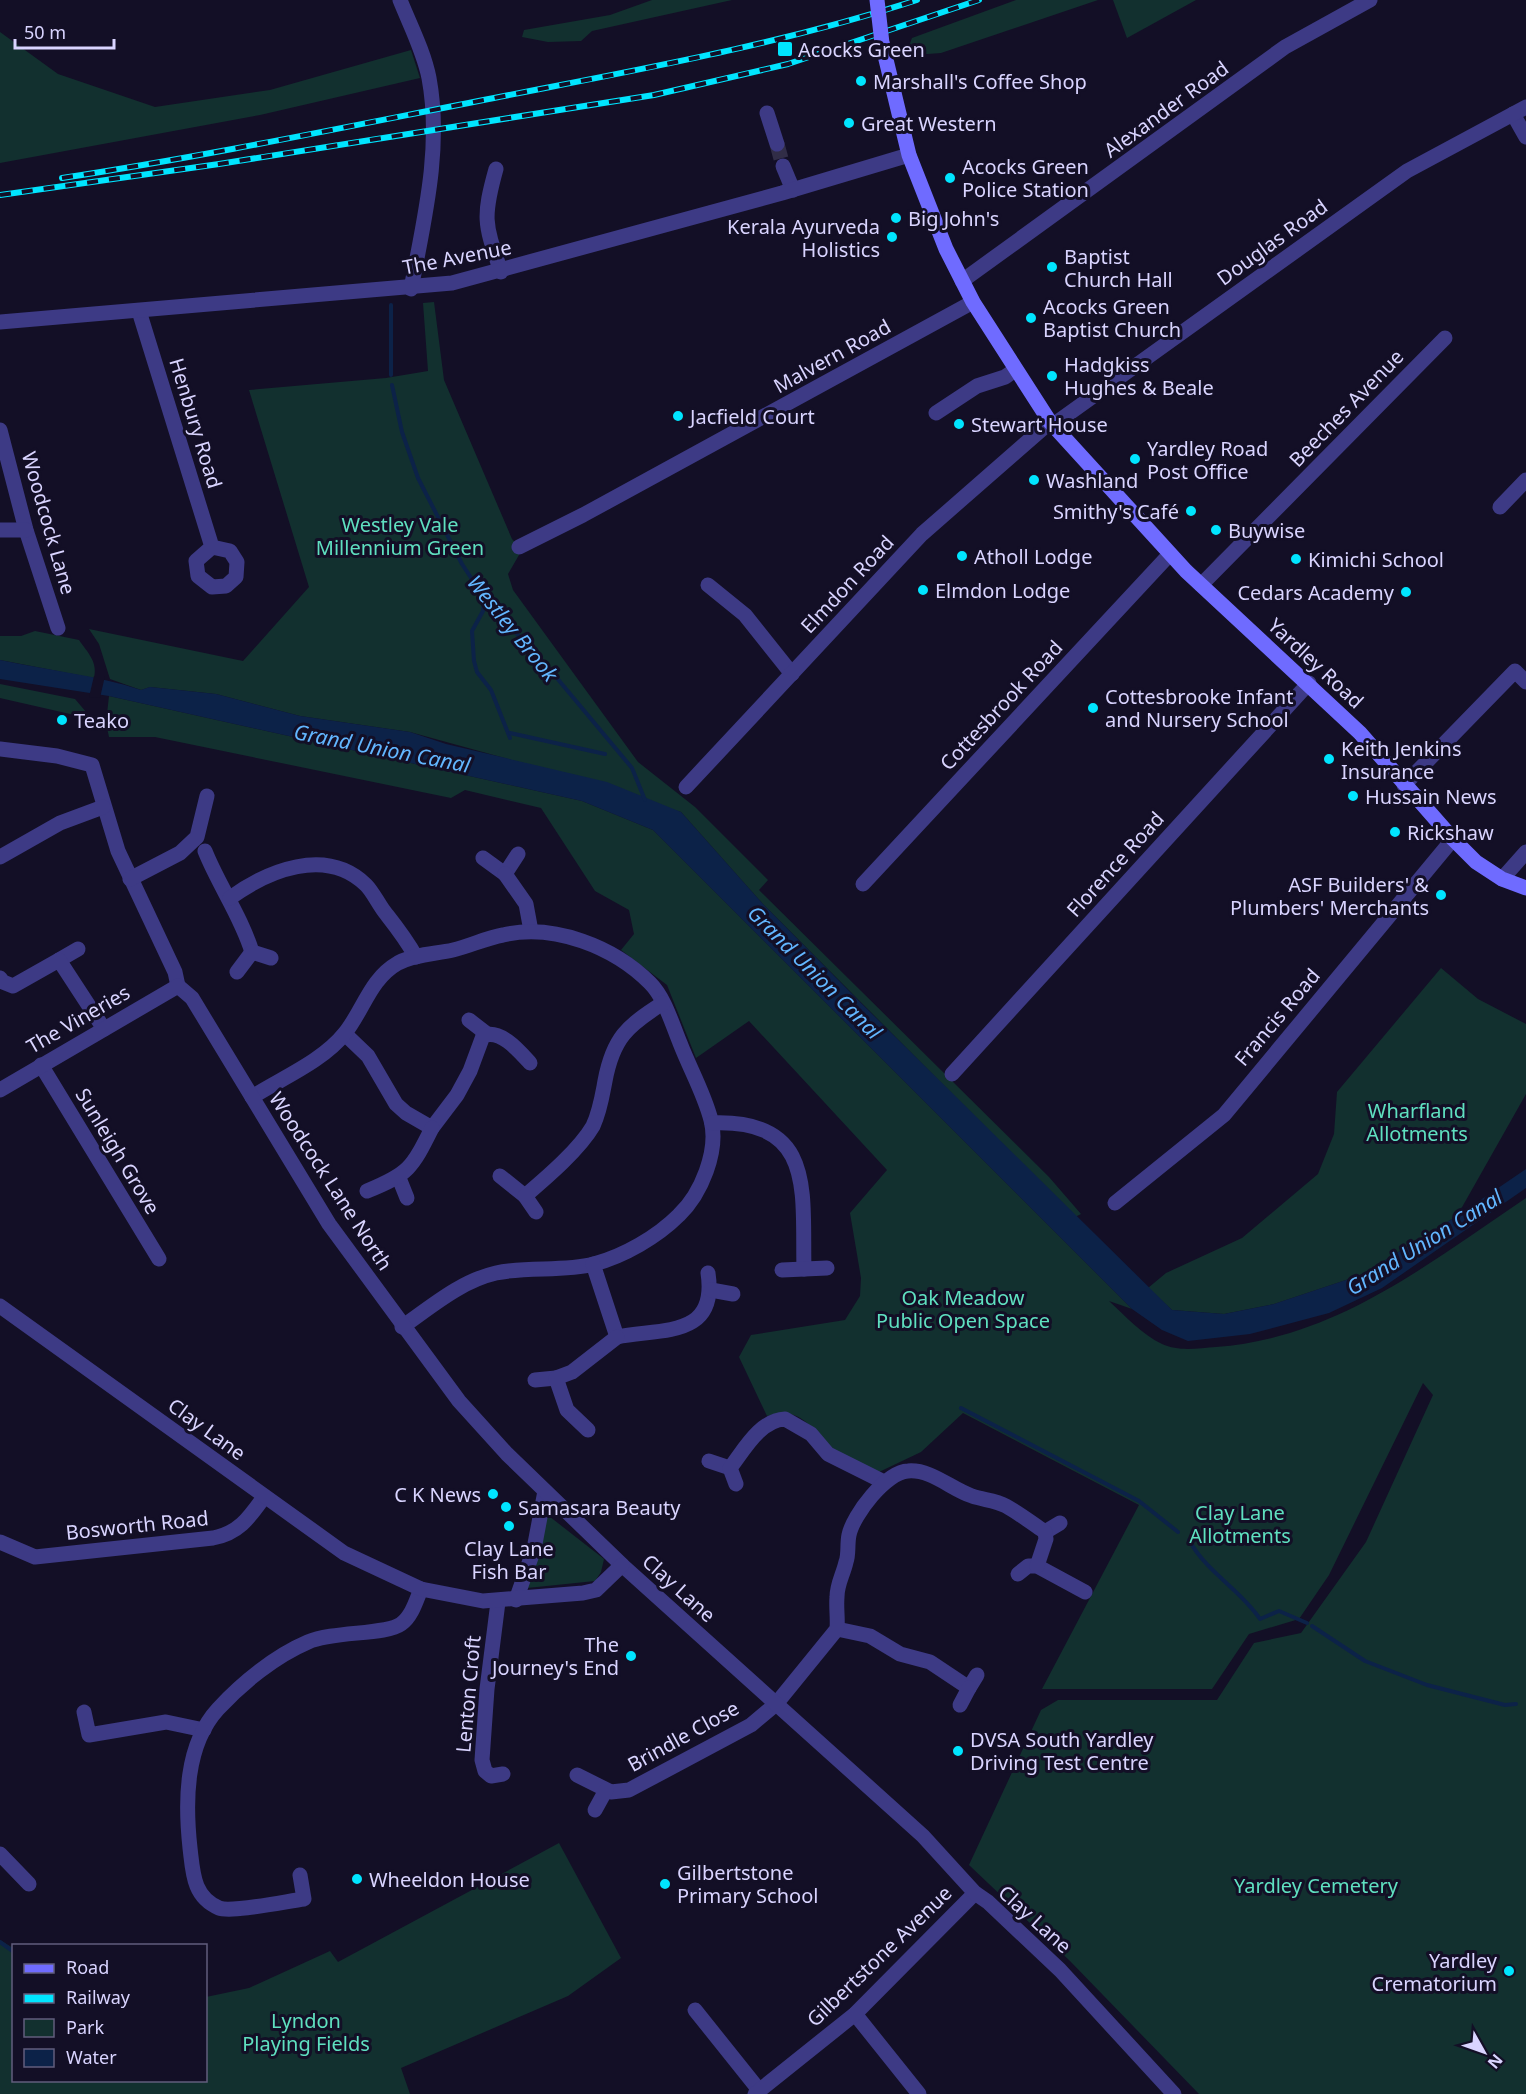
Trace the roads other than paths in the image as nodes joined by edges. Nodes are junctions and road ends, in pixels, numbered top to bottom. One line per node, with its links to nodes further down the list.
1 (400, 0): 14 (street)
2 (877, 0): 8 (main road, Yardley Road, bridge)
3 (1370, 0): 13 (street, Alexander Road)
4 (1519, 110): 6 (street); 21 (street, Douglas Road)
5 (767, 113): 7 (street)
6 (1526, 137)
7 (777, 144)
8 (909, 156): 11 (street, The Avenue); 13 (main road, Yardley Road)
9 (783, 166): 11 (street)
10 (496, 169): 12 (street)
11 (793, 190): 12 (street, The Avenue)
12 (501, 272): 14 (street, The Avenue)
13 (962, 281): 15 (main road, Yardley Road)
14 (411, 289): 16 (street, The Avenue)
15 (973, 302): 19 (main road, Yardley Road); 27 (street, Malvern Road)
16 (139, 311): 17 (street, The Avenue); 28 (street, Henbury Road)
17 (0, 322)
18 (1445, 338): 31 (street, Beeches Avenue)
19 (1015, 370): 20 (street); 21 (main road, Yardley Road)
20 (936, 413)
21 (1051, 424): 29 (main road, Yardley Road); 33 (street, Elmdon Road)
22 (0, 430): 26 (street, Woodcock Lane)
23 (1526, 480): 24 (street)
24 (1500, 507)
25 (0, 530): 26 (street)
26 (26, 530): 32 (street, Woodcock Lane)
27 (519, 546)
28 (212, 547)
29 (1170, 554): 31 (main road, Yardley Road); 50 (street, Cottesbrook Road)
30 (708, 585): 33 (street)
31 (1201, 585): 34 (main road, Yardley Road)
32 (58, 628)
33 (792, 674): 38 (street, Elmdon Road)
34 (1308, 682): 37 (main road, Yardley Road); 69 (street, Florence Road)
35 (1526, 682): 37 (street)
36 (0, 749): 40 (street, Woodcock Lane North)
37 (1404, 785): 41 (main road, Yardley Road)
38 (686, 788)
39 (207, 796): 48 (street)
40 (103, 807): 45 (street); 48 (street, Woodcock Lane North)
41 (1452, 839): 49 (main road, Yardley Road); 79 (street, Francis Road)
42 (205, 851): 52 (street)
43 (1526, 852): 49 (street)
44 (518, 854): 47 (street)
45 (0, 857)
46 (483, 858): 47 (street)
47 (505, 874): 53 (street)
48 (130, 879): 61 (street, Woodcock Lane North)
49 (1502, 879): 51 (main road, Yardley Road)
50 (863, 884)
51 (1526, 888)
52 (231, 898): 55 (street); 56 (street)
53 (531, 931): 56 (street); 62 (street)
54 (78, 949): 58 (street)
55 (252, 952): 57 (street); 59 (street)
56 (416, 957): 65 (street)
57 (271, 958)
58 (59, 960): 60 (street); 64 (street)
59 (237, 972)
60 (0, 978)
61 (178, 986): 64 (street, The Vineries); 71 (street, Woodcock Lane North)
62 (663, 1003): 72 (street); 77 (street)
63 (469, 1020): 66 (street)
64 (104, 1029): 68 (street, The Vineries)
65 (345, 1034): 71 (street); 73 (street)
66 (487, 1034): 67 (street); 73 (street)
67 (530, 1063)
68 (41, 1065): 70 (street, The Vineries); 81 (street, Sunleigh Grove)
69 (952, 1074)
70 (0, 1090)
71 (252, 1097): 90 (street, Woodcock Lane North)
72 (712, 1123): 82 (street); 84 (street)
73 (432, 1128): 75 (street)
74 (500, 1176): 77 (street)
75 (399, 1178): 76 (street); 78 (street)
76 (367, 1191)
77 (525, 1196): 80 (street)
78 (407, 1198)
79 (1115, 1203)
80 (536, 1212)
81 (159, 1259)
82 (593, 1264): 90 (street); 91 (street)
83 (826, 1268): 84 (street)
84 (804, 1269): 85 (street)
85 (782, 1270)
86 (708, 1273): 87 (street)
87 (711, 1290): 88 (street); 91 (street)
88 (733, 1294)
89 (0, 1306): 100 (street, Clay Lane)
90 (402, 1327): 99 (street, Woodcock Lane North)
91 (617, 1337): 92 (street)
92 (556, 1378): 93 (street); 94 (street)
93 (535, 1380)
94 (588, 1430)
95 (709, 1461): 96 (street)
96 (730, 1468): 97 (street); 98 (street)
97 (884, 1482): 102 (street); 111 (street)
98 (736, 1484)
99 (545, 1491): 104 (street, Woodcock Lane North); 109 (street)
100 (264, 1497): 103 (street, Bosworth Road); 107 (street, Clay Lane)
101 (1060, 1523): 102 (street)
102 (1044, 1532): 105 (street)
103 (0, 1542)
104 (622, 1566): 109 (street, Clay Lane); 114 (street, Clay Lane)
105 (1037, 1566): 106 (street); 108 (street)
106 (1018, 1574)
107 (421, 1589): 110 (street, Clay Lane); 117 (street)
108 (1085, 1592)
109 (516, 1600): 110 (street, Clay Lane)
110 (498, 1602): 118 (street, Lenton Croft)
111 (837, 1629): 113 (street); 114 (street, Brindle Close)
112 (977, 1675): 113 (street)
113 (969, 1688): 115 (street)
114 (776, 1704): 120 (street, Brindle Close); 125 (street, Clay Lane)
115 (960, 1706)
116 (84, 1712): 117 (street)
117 (204, 1730): 123 (street)
118 (503, 1774)
119 (577, 1775): 120 (street)
120 (606, 1790): 121 (street)
121 (595, 1810)
122 (0, 1854): 124 (street)
123 (300, 1875)
124 (29, 1884)
125 (975, 1893): 127 (street, Gilbertstone Avenue); 130 (street, Clay Lane)
126 (695, 2010): 128 (street)
127 (855, 2014): 128 (street, Gilbertstone Avenue); 129 (street)
128 (757, 2092)
129 (919, 2094)
130 (1174, 2094)

